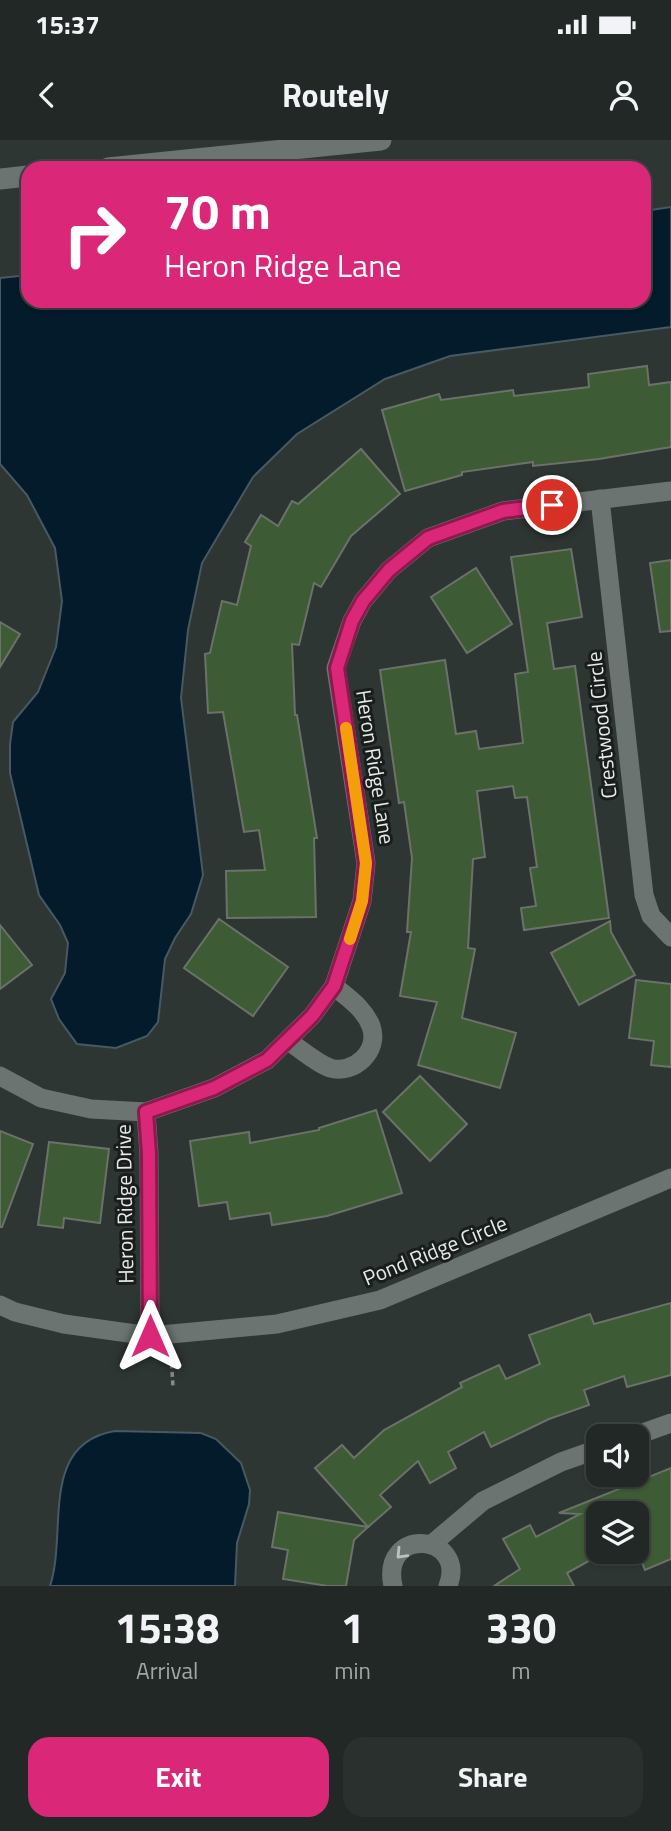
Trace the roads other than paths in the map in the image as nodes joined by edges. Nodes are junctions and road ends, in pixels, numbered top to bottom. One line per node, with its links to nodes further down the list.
1 (381, 140): 2 (street)
2 (176, 161)
3 (21, 177): 4 (street)
4 (0, 179)
5 (671, 491): 6 (street, Heron Ridge Lane)
6 (600, 499): 7 (street, Crestwood Circle); 8 (street, Heron Ridge Lane)
7 (671, 937)
8 (334, 986): 9 (street, Heron Ridge Lane); 9 (street)
9 (288, 1041): 11 (street, Heron Ridge Lane)
10 (0, 1076): 11 (street, Heron Ridge Lane)
11 (146, 1112): 14 (street, Heron Ridge Drive)
12 (671, 1178): 14 (street, Pond Ridge Circle)
13 (0, 1305): 14 (street, Pond Ridge Circle)
14 (150, 1336)
15 (671, 1423): 16 (street)
16 (649, 1431)
17 (586, 1453): 18 (street)
18 (432, 1545): 19 (street, one-way to 19); 20 (street)
19 (393, 1586)
20 (449, 1586)

